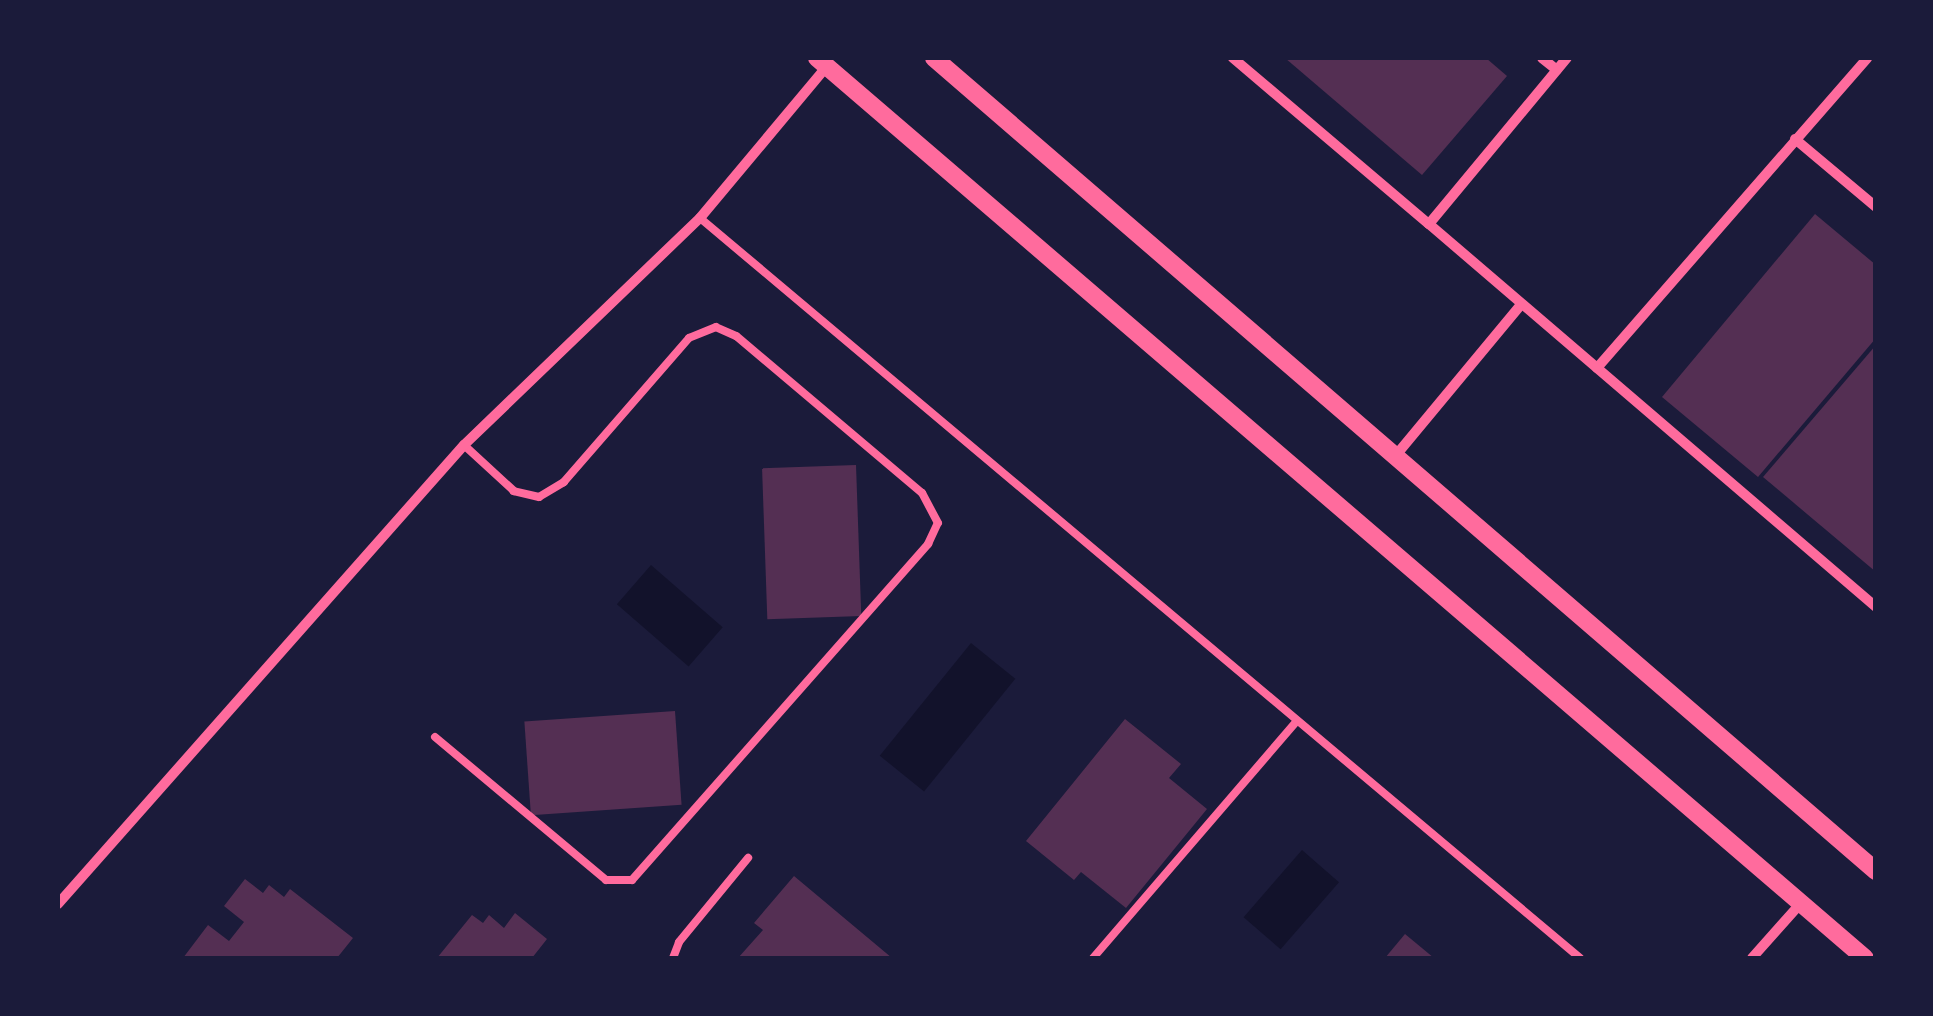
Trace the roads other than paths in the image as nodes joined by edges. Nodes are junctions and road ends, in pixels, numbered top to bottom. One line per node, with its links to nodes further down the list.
1 (934, 58): 15 (street)
2 (1233, 58): 11 (street)
3 (1542, 58): 7 (street)
4 (1567, 58): 7 (street)
5 (1867, 58): 8 (street)
6 (822, 62): 10 (street); 21 (street)
7 (1557, 70): 11 (street)
8 (1795, 139): 9 (street); 13 (street)
9 (1876, 207)
10 (700, 218): 14 (street); 17 (lane)
11 (1429, 224): 12 (street)
12 (1520, 306): 13 (street); 15 (street)
13 (1597, 368): 16 (street)
14 (464, 445): 18 (lane); 22 (street)
15 (1397, 454): 20 (street)
16 (1876, 607)
17 (1297, 721): 24 (lane); 25 (lane)
18 (434, 737)
19 (748, 858): 23 (lane)
20 (1876, 871)
21 (1802, 902): 26 (street); 27 (street)
22 (58, 904)
23 (673, 958)
24 (1093, 958)
25 (1580, 958)
26 (1752, 958)
27 (1865, 958)

